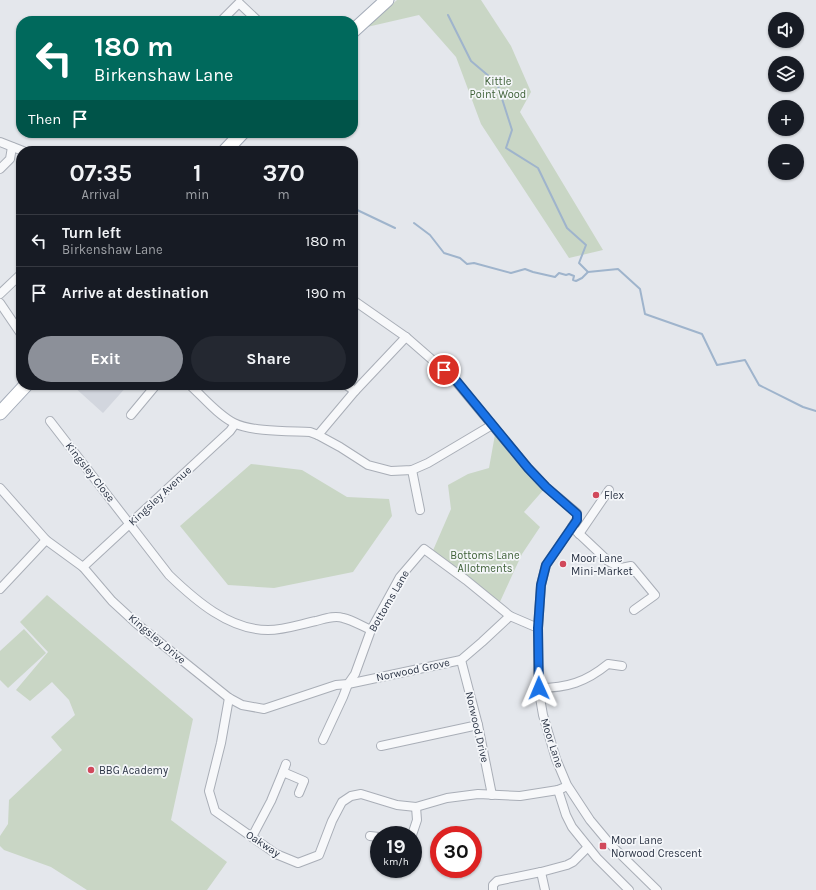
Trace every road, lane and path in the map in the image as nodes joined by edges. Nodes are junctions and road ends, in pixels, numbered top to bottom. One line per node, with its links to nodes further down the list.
1 (388, 0): 4 (main road)
2 (226, 16): 3 (street)
3 (253, 16)
4 (358, 27)
5 (237, 138): 7 (main road)
6 (0, 142): 8 (street)
7 (230, 146)
8 (12, 147): 9 (street); 10 (street)
9 (16, 148)
10 (0, 169)
11 (16, 279): 12 (street)
12 (0, 294)
13 (0, 303): 15 (street)
14 (358, 303): 16 (street)
15 (16, 327)
16 (406, 337): 17 (street); 27 (street)
17 (358, 389)
18 (21, 390): 23 (main road)
19 (152, 390): 24 (street)
20 (195, 390): 26 (street)
21 (352, 390): 22 (street)
22 (355, 392): 28 (street)
23 (0, 413)
24 (131, 415)
25 (50, 421): 33 (street, Kingsley Close)
26 (235, 424): 28 (street); 33 (street, Kingsley Avenue)
27 (492, 425): 29 (street); 34 (street)
28 (318, 434): 29 (street)
29 (412, 470): 32 (street)
30 (0, 488): 36 (street, Kingsley Drive)
31 (609, 490): 35 (street)
32 (420, 510)
33 (130, 524): 37 (street, Kingsley Avenue); 42 (street, Kingsley Close)
34 (572, 527): 35 (street); 41 (street, Moor Lane)
35 (579, 534): 39 (street)
36 (46, 540): 37 (street, Kingsley Drive); 38 (street)
37 (83, 567): 47 (street, Kingsley Drive)
38 (0, 589)
39 (634, 610)
40 (510, 616): 41 (street, Bottoms Lane); 42 (street, Bottoms Lane); 43 (street, Norwood Grove)
41 (538, 628): 46 (street, Moor Lane)
42 (371, 630): 45 (street, Bottoms Lane)
43 (461, 660): 45 (street, Norwood Grove); 48 (street, Norwood Drive)
44 (622, 666): 46 (street)
45 (348, 684): 47 (street, Kingsley Drive); 49 (street, Bottoms Lane)
46 (539, 688): 53 (street, Moor Lane)
47 (229, 698): 59 (street, Oakway)
48 (478, 725): 50 (street); 56 (street, Norwood Drive)
49 (323, 740)
50 (381, 746)
51 (286, 764): 52 (street)
52 (283, 772): 55 (street); 59 (street)
53 (567, 785): 54 (street); 65 (street, Moor Lane)
54 (558, 790): 56 (street); 60 (street)
55 (299, 793)
56 (492, 795): 57 (street)
57 (416, 807): 58 (street); 59 (street, Oakway)
58 (415, 826)
59 (252, 837)
60 (588, 847): 61 (street); 64 (street)
61 (541, 872): 62 (street); 63 (street)
62 (493, 890)
63 (545, 890)
64 (629, 890)
65 (658, 890)

